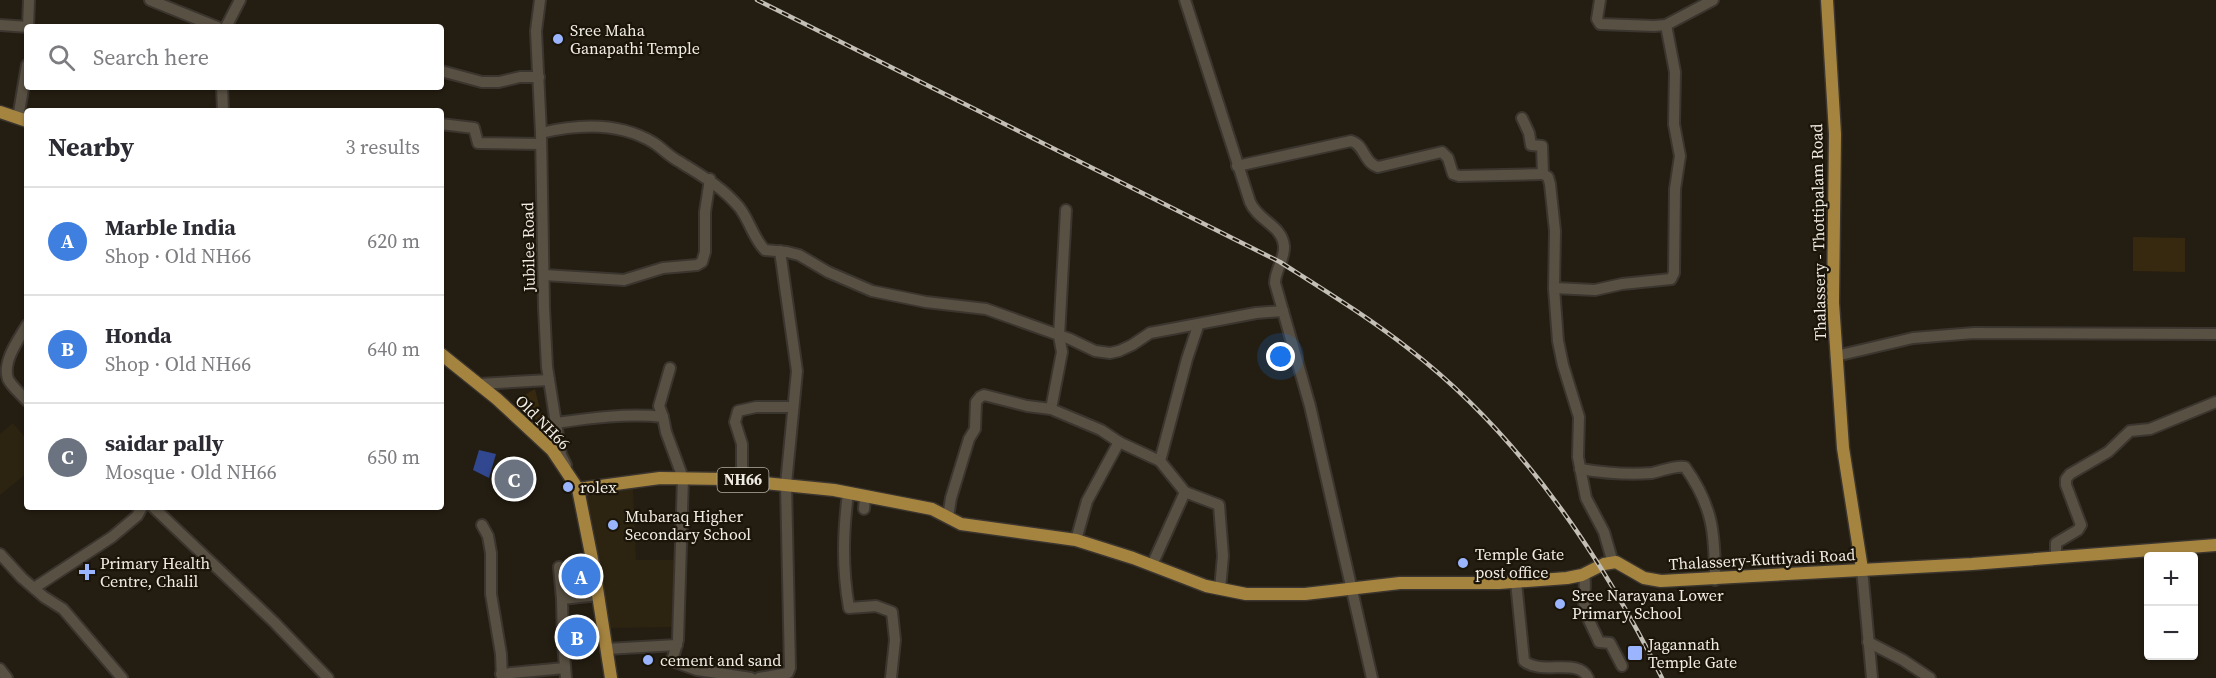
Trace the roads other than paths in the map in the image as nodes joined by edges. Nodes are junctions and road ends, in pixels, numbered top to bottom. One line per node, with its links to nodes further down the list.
1 (29, 0): 9 (street)
2 (150, 0): 10 (street)
3 (240, 0): 11 (street)
4 (540, 0): 16 (street, Jubilee Road)
5 (1185, 0): 25 (street)
6 (1600, 0): 12 (street)
7 (1713, 0): 12 (street)
8 (1827, 0): 38 (main road, Thalassery - Thottipalam Road)
9 (28, 24)
10 (210, 24)
11 (228, 24)
12 (1666, 25): 31 (street)
13 (0, 26): 14 (street)
14 (24, 27)
15 (444, 72): 16 (street)
16 (539, 77): 24 (street, Jubilee Road)
17 (25, 90): 22 (street)
18 (222, 90): 19 (street)
19 (222, 108)
20 (0, 112): 22 (main road)
21 (1522, 117): 26 (street)
22 (22, 119)
23 (444, 124): 24 (street)
24 (541, 138): 27 (street); 30 (street, Jubilee Road)
25 (1237, 166): 26 (street); 32 (street)
26 (1543, 174): 31 (street)
27 (710, 179): 29 (street); 30 (street)
28 (1066, 210): 36 (street)
29 (780, 251): 36 (street); 44 (street)
30 (544, 275): 40 (street, Jubilee Road)
31 (1554, 288): 50 (street)
32 (1283, 312): 33 (street); 74 (street)
33 (1198, 326): 36 (street); 49 (street)
34 (24, 331): 42 (street)
35 (2216, 334): 38 (street)
36 (1059, 336): 45 (street)
37 (444, 356): 41 (main road, Old NH66)
38 (1836, 356): 68 (main road, Thalassery - Thottipalam Road)
39 (670, 368): 46 (street)
40 (549, 380): 41 (street); 47 (street, Jubilee Road)
41 (479, 384): 54 (main road, Old NH66)
42 (24, 398)
43 (2216, 402): 64 (street)
44 (793, 407): 52 (street); 53 (street)
45 (1051, 409): 48 (street); 59 (street)
46 (663, 417): 47 (street); 51 (street)
47 (556, 423): 54 (street, Jubilee Road)
48 (1119, 442): 49 (street); 61 (street)
49 (1160, 461): 55 (street)
50 (1580, 469): 65 (street); 70 (street)
51 (683, 478): 52 (main road, NH66); 54 (main road, NH66); 78 (street)
52 (742, 480): 53 (main road, NH66)
53 (786, 484): 56 (main road, NH66); 90 (street)
54 (578, 489): 75 (main road, Old NH66)
55 (1185, 492): 66 (street); 73 (street)
56 (848, 493): 59 (main road, NH66); 91 (street)
57 (140, 510): 72 (street)
58 (156, 510): 87 (street)
59 (948, 517): 61 (main road)
60 (482, 525): 84 (street)
61 (1076, 540): 66 (main road)
62 (2216, 545): 64 (main road, Thalassery-Kuttiyadi Road)
63 (0, 554): 72 (street)
64 (2056, 558): 68 (main road, Thalassery-Kuttiyadi Road)
65 (1612, 563): 69 (main road); 70 (main road, Thalassery-Kuttiyadi Road)
66 (1152, 565): 73 (main road)
67 (559, 567): 76 (street)
68 (1862, 569): 70 (main road, Thalassery-Kuttiyadi Road); 77 (street)
69 (1584, 574): 71 (main road); 81 (street)
70 (1715, 580)
71 (1516, 582): 74 (main road); 80 (street)
72 (34, 588): 86 (street)
73 (1220, 589): 74 (main road)
74 (1352, 590): 92 (street)
75 (598, 595): 76 (street); 79 (main road, Old NH66)
76 (562, 599): 83 (street)
77 (1868, 642): 95 (street); 96 (street)
78 (677, 645): 79 (street); 89 (street)
79 (606, 649): 88 (main road, Old NH66)
80 (1528, 664): 93 (street); 94 (street)
81 (1622, 666)
82 (0, 669): 85 (street)
83 (565, 673): 84 (street)
84 (502, 676)
85 (7, 678)
86 (122, 678)
87 (328, 678)
88 (610, 678)
89 (751, 678)
90 (759, 678)
91 (891, 678)
92 (1372, 678)
93 (1530, 678)
94 (1588, 678)
95 (1872, 678)
96 (1930, 678)

